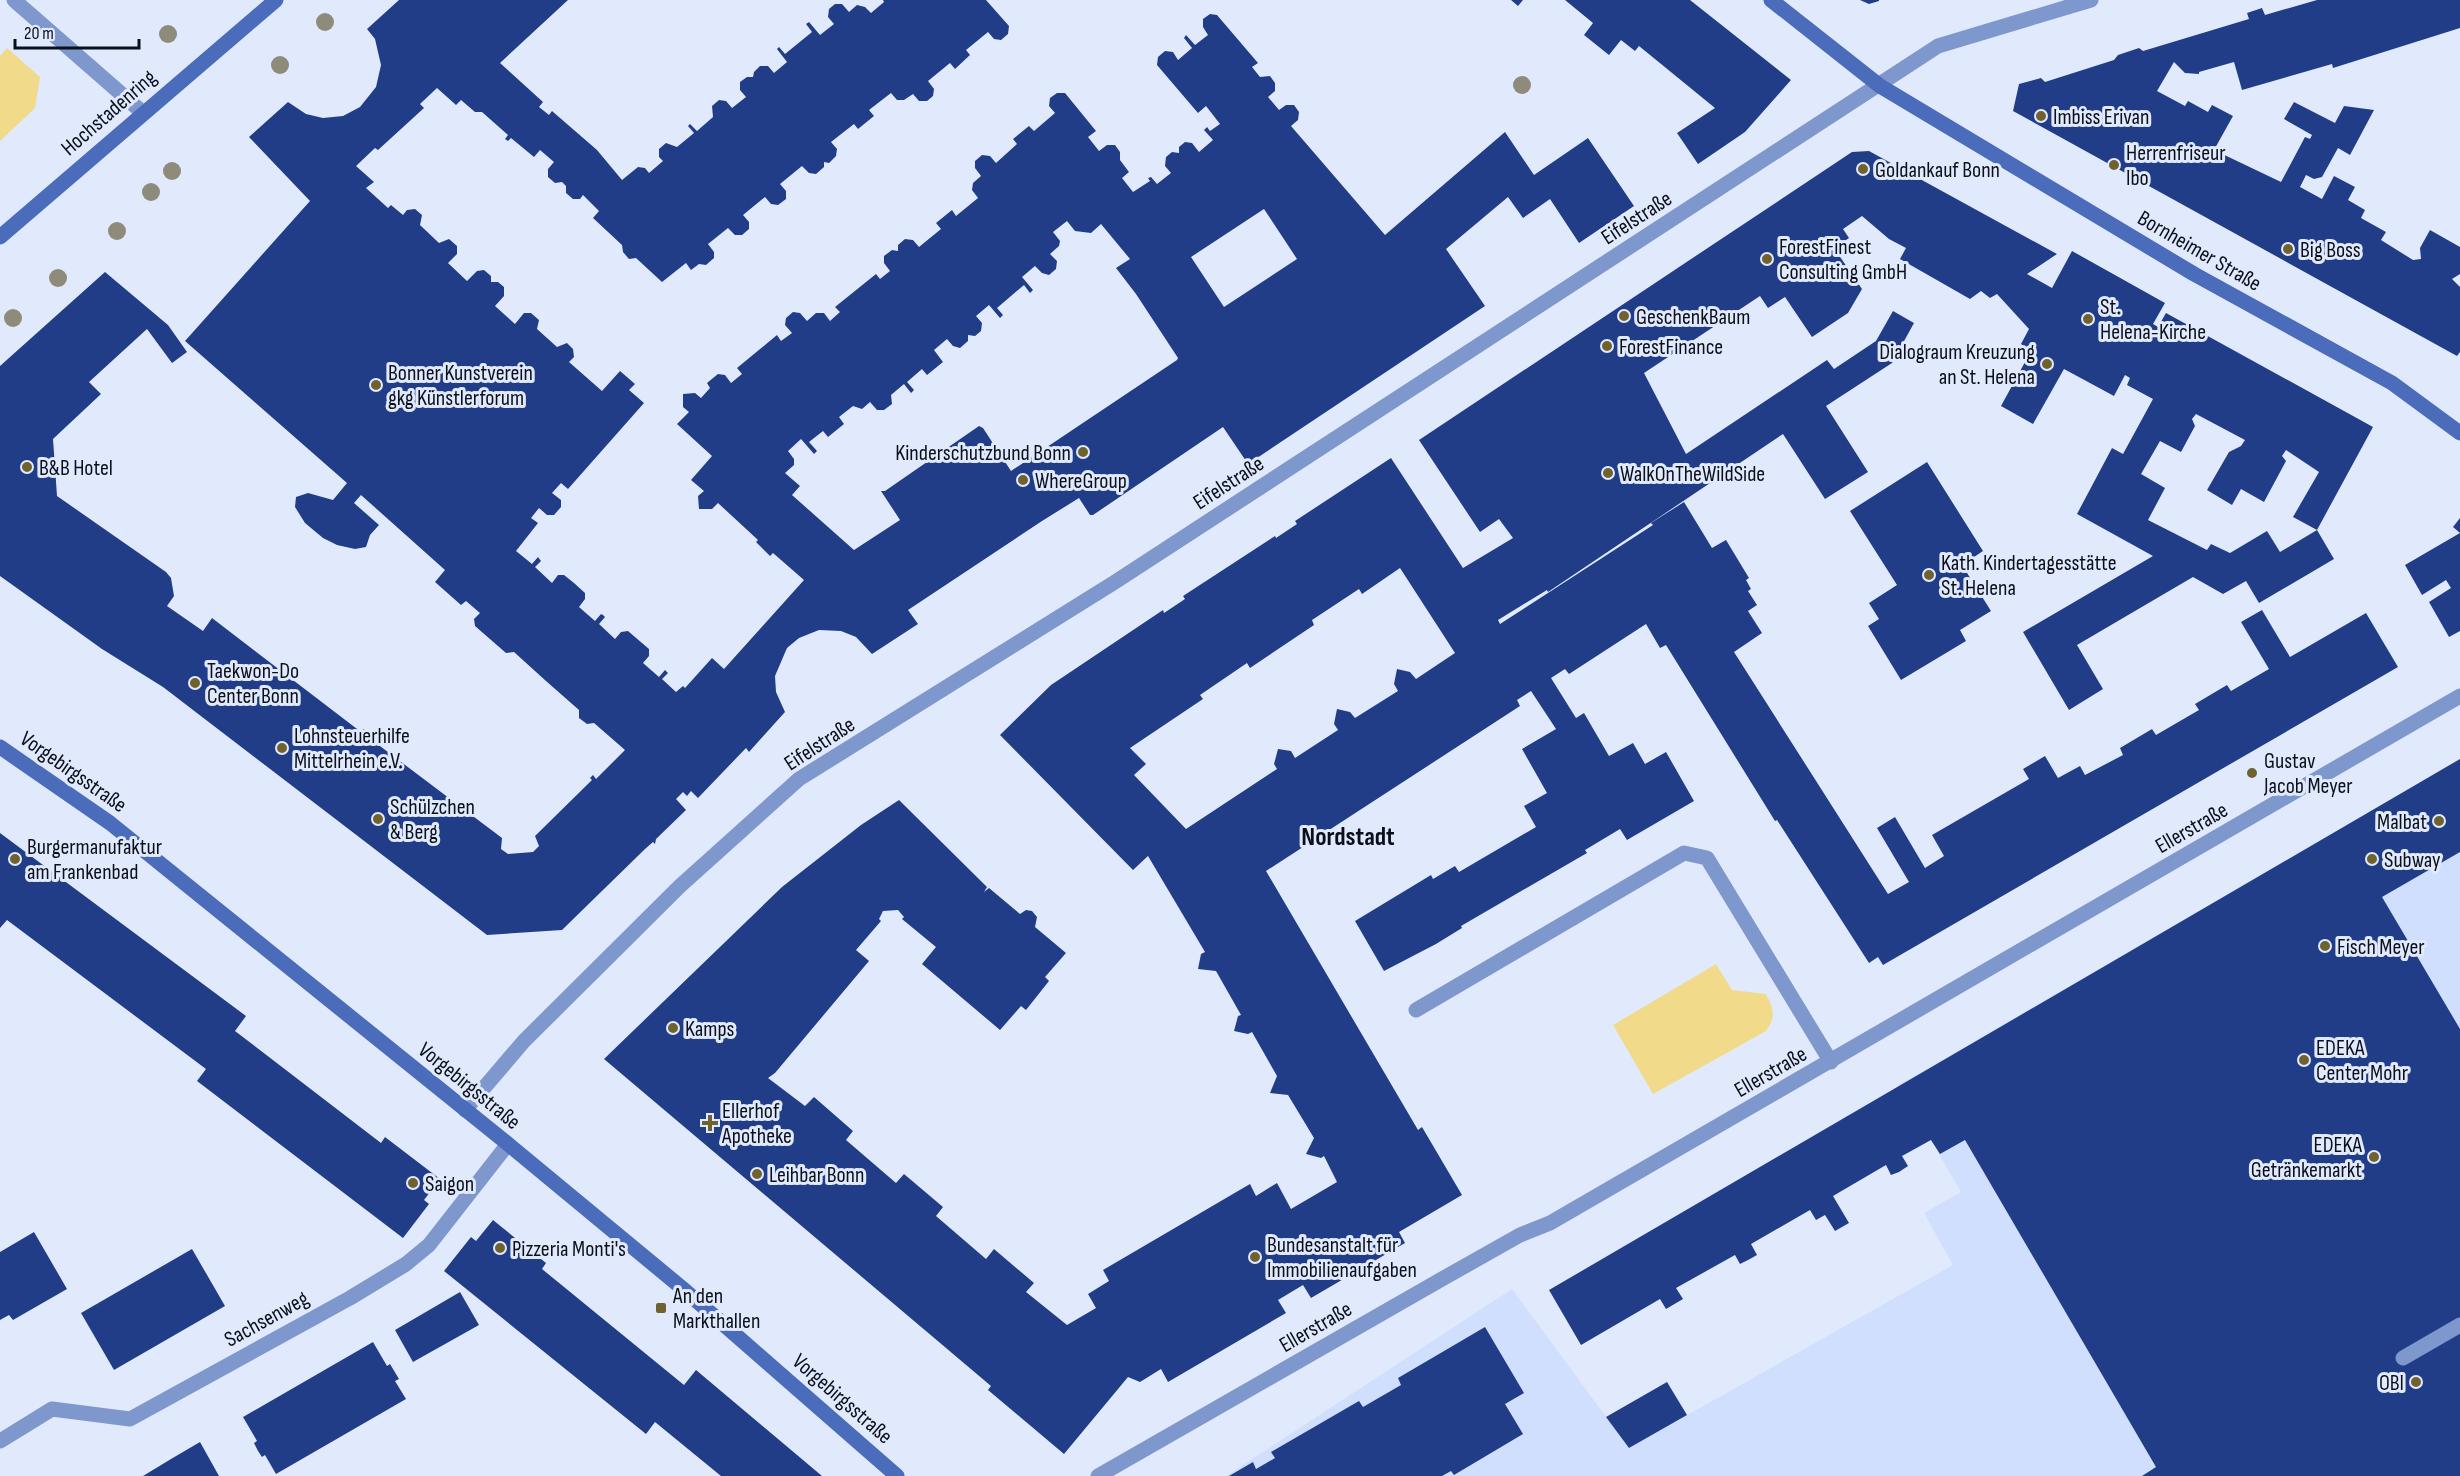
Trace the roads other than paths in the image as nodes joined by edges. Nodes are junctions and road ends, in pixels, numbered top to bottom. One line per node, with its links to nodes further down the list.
1 (14, 0): 6 (street)
2 (276, 0): 6 (main road, Hochstadenring)
3 (1771, 0): 5 (main road, Bornheimer Straße)
4 (2091, 0): 5 (street, Eifelstraße)
5 (1880, 86): 8 (main road, Bornheimer Straße); 13 (street, Eifelstraße)
6 (142, 112): 7 (main road, Hochstadenring)
7 (0, 237)
8 (2460, 433)
9 (2460, 696): 12 (street, Ellerstraße)
10 (0, 747): 13 (main road, Vorgebirgsstraße)
11 (1416, 1010): 12 (street)
12 (1831, 1062): 19 (street, Ellerstraße)
13 (465, 1110): 14 (main road, Vorgebirgsstraße)
14 (508, 1144): 17 (street, Sachsenweg); 18 (main road, Vorgebirgsstraße)
15 (2460, 1325): 16 (street)
16 (2403, 1358)
17 (0, 1441)
18 (897, 1476)
19 (1098, 1476)

